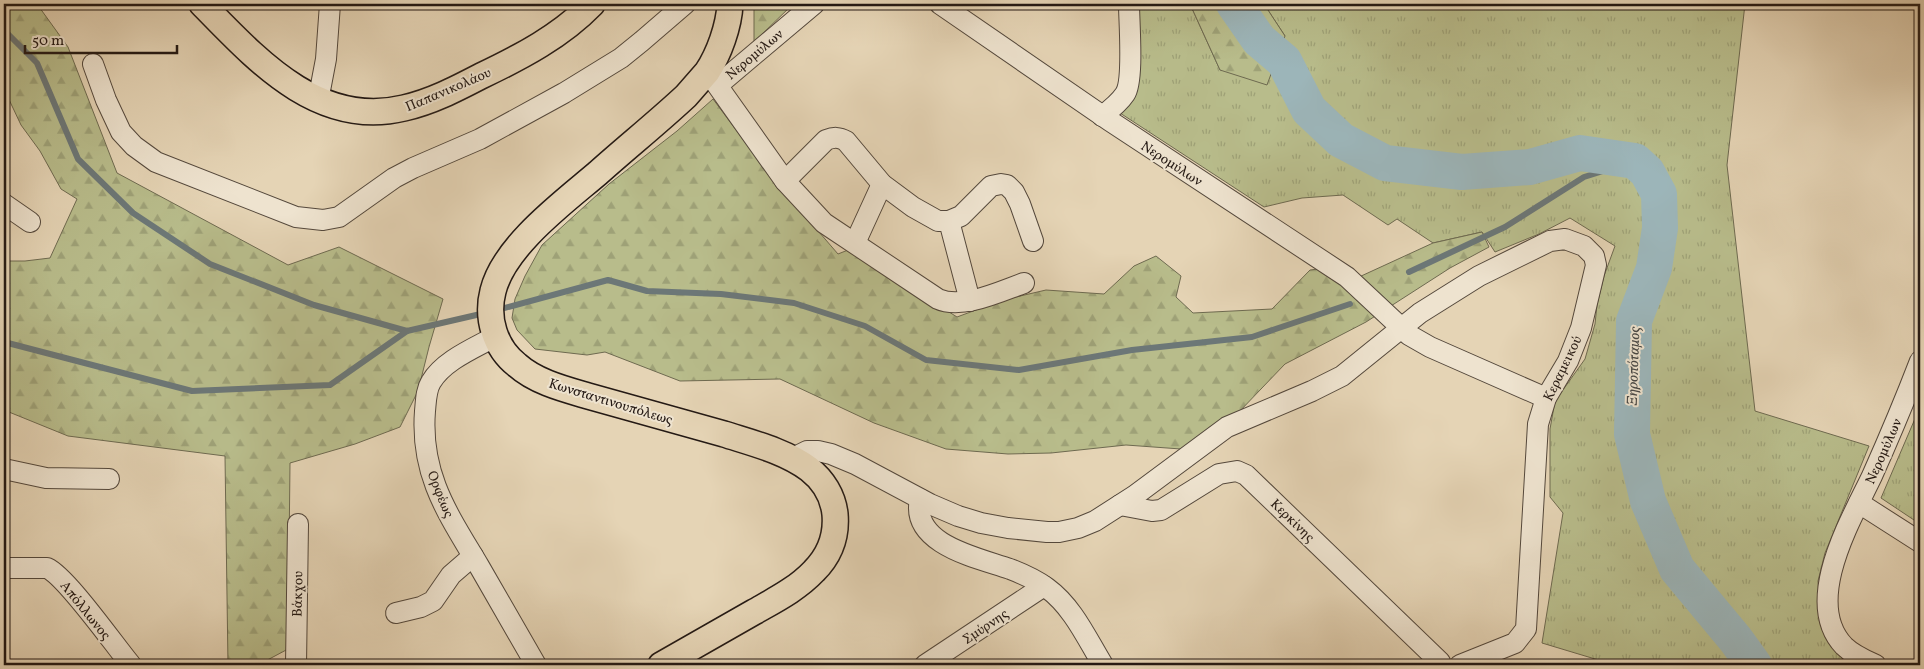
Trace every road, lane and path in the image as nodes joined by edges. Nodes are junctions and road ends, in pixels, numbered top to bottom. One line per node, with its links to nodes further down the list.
1 (202, 4): 11 (main road, Παπανικολάου)
2 (330, 4): 11 (street)
3 (592, 4): 11 (main road, Παπανικολάου)
4 (685, 4): 9 (street)
5 (730, 4): 10 (main road)
6 (814, 4): 10 (street, Νερομύλων)
7 (940, 4): 12 (street, Νερομύλων)
8 (1129, 4): 12 (street)
9 (93, 64)
10 (712, 78): 13 (street); 23 (main road)
11 (318, 101)
12 (1102, 116): 22 (street, Νερομύλων)
13 (785, 180): 14 (street); 19 (street)
14 (882, 184): 16 (street); 19 (street)
15 (4, 204): 17 (street)
16 (949, 221): 18 (street); 21 (street)
17 (30, 222)
18 (1033, 241)
19 (855, 243): 21 (street)
20 (1024, 283): 21 (street)
21 (970, 301)
22 (1399, 328): 25 (street, Νερομύλων); 25 (street, Κεραμεικού); 31 (street, Κεραμεικού)
23 (494, 330): 26 (main road, Κωνσταντινουπόλεως); 34 (street, Ορφέως)
24 (1920, 361): 30 (street, Νερομύλων)
25 (1546, 398): 45 (street, Κεραμεικού)
26 (791, 458): 29 (street, Κεραμεικού); 42 (main road, Κωνσταντινουπόλεως)
27 (4, 469): 28 (street)
28 (109, 479)
29 (920, 499): 31 (street, Κεραμεικού); 36 (street)
30 (1859, 503): 33 (street); 46 (street, Νερομύλων)
31 (1120, 505): 38 (street, Κερκίνης)
32 (298, 524): 40 (street, Βάκχου)
33 (1920, 542)
34 (473, 556): 37 (street); 41 (street, Ορφέως)
35 (4, 568): 39 (street, Απόλλωνος)
36 (1044, 586): 43 (street, Σμύρνης); 44 (street)
37 (396, 613)
38 (1440, 662)
39 (131, 665)
40 (296, 665)
41 (536, 665)
42 (661, 665)
43 (925, 665)
44 (1103, 665)
45 (1460, 665)
46 (1876, 665)

